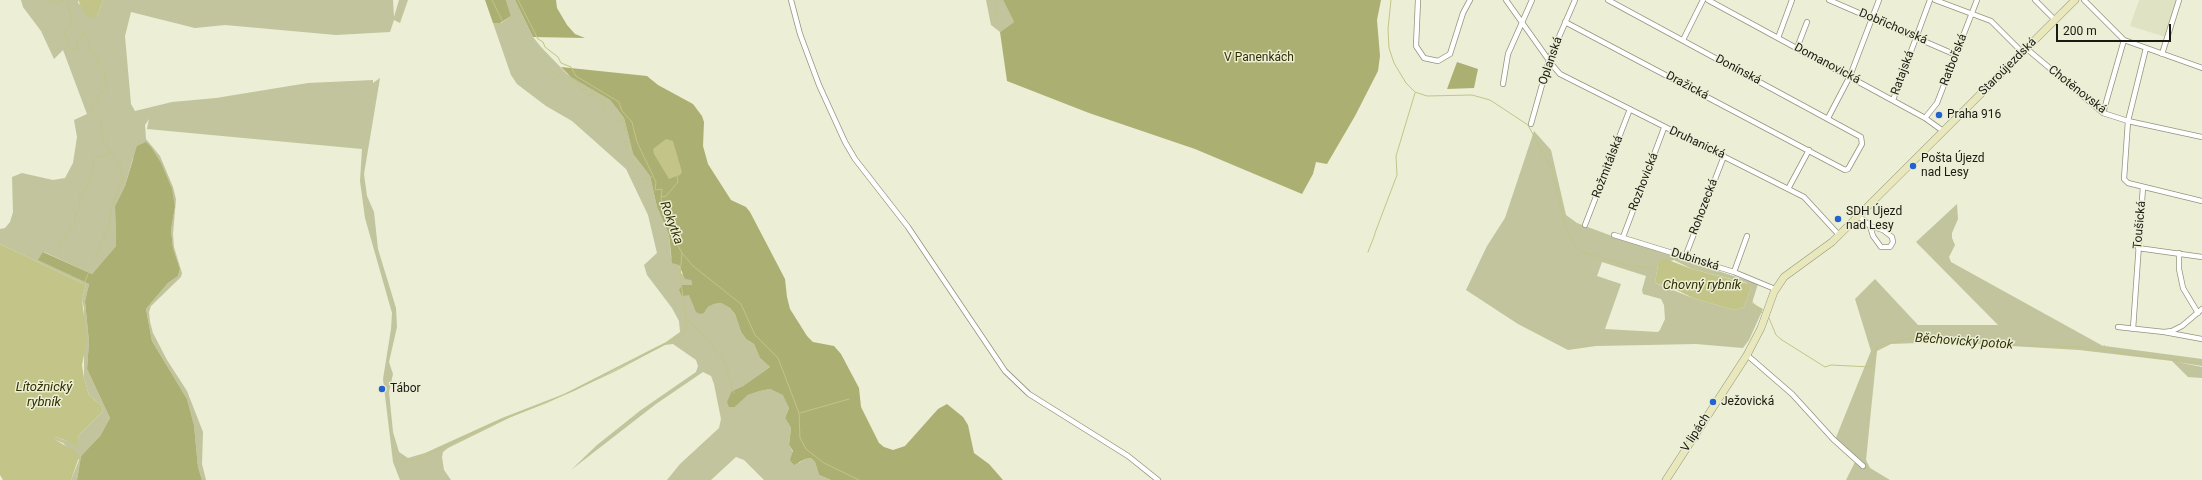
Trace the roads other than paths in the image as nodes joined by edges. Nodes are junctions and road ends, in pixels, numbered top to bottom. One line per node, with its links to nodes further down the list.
1 (791, 0): 77 (street)
2 (1418, 0): 3 (street)
3 (1470, 0)
4 (1506, 0): 25 (street, Druhanická)
5 (1532, 0): 25 (street)
6 (1575, 0): 23 (street, Oplanská)
7 (1608, 0): 28 (street, Donínská)
8 (1703, 0): 28 (street)
9 (1708, 0): 27 (street, Domanovická)
10 (1792, 0): 27 (street)
11 (1829, 0): 21 (street, Dobřichovská)
12 (1879, 0): 21 (street)
13 (1930, 0): 26 (street, Ratajská)
14 (1935, 0): 20 (street, Chotěnovská)
15 (1977, 0): 20 (street, Ratbořská)
16 (2035, 0): 22 (street)
17 (2075, 0): 22 (street, Staroújezdská)
18 (2084, 0): 29 (street)
19 (2179, 0): 33 (street)
20 (1972, 13): 32 (street, Chotěnovská); 34 (street, Ratbořská)
21 (1872, 18): 26 (street, Dobřichovská); 37 (street)
22 (2055, 20): 32 (street, Staroújezdská)
23 (1565, 22): 35 (street, Oplanská); 50 (street, Dražická)
24 (1807, 22): 30 (street)
25 (1522, 23): 35 (street, Druhanická); 38 (street)
26 (1916, 37): 34 (street, Dobřichovská); 39 (street, Ratajská)
27 (1778, 38): 30 (street, Domanovická)
28 (1683, 40): 42 (street, Donínská)
29 (2124, 40): 31 (street); 41 (street)
30 (1798, 48): 37 (street, Domanovická)
31 (2146, 48): 33 (street); 44 (street, Toušická)
32 (2025, 51): 41 (street, Chotěnovská); 47 (street, Staroújezdská)
33 (2162, 54): 36 (street)
34 (1956, 55): 43 (street, Ratbořská)
35 (1549, 60): 40 (street, Druhanická); 45 (street, Oplanská)
36 (2202, 68)
37 (1850, 76): 39 (street, Domanovická); 42 (street)
38 (1503, 84)
39 (1893, 100): 43 (street, Domanovická)
40 (1630, 109): 46 (street, Druhanická); 56 (street, Rožmitálská)
41 (2103, 112): 44 (street, Chotěnovská)
42 (1828, 118): 49 (street, Donínská)
43 (1925, 118): 47 (street, Domanovická)
44 (2128, 121): 48 (street, Chotěnovská); 52 (street, Toušická)
45 (1531, 124)
46 (1664, 128): 51 (street, Druhanická); 61 (street, Rozhovická)
47 (1943, 131): 55 (street, Staroújezdská)
48 (2202, 136)
49 (1862, 144): 50 (street, Dražická)
50 (1809, 150): 53 (street)
51 (1724, 156): 53 (street, Druhanická); 65 (street, Rohozecká)
52 (2143, 187): 54 (street); 62 (street, Toušická)
53 (1788, 189): 59 (street, Druhanická)
54 (2202, 201)
55 (1859, 216): 57 (street); 59 (street, Staroújezdská)
56 (1585, 225)
57 (1870, 226): 57 (street)
58 (1614, 235): 61 (street, Dubinská)
59 (1839, 235): 67 (street, Staroújezdská)
60 (1747, 236): 66 (street)
61 (1623, 237): 65 (street, Dubinská)
62 (2138, 248): 63 (street); 71 (street, Toušická)
63 (2179, 254): 64 (street); 69 (street)
64 (2202, 257)
65 (1685, 258): 66 (street, Dubinská)
66 (1734, 272): 67 (street, Dubinská)
67 (1775, 289): 74 (street, Staroújezdská)
68 (2202, 309): 69 (street)
69 (2198, 313): 72 (street)
70 (2118, 327): 71 (street)
71 (2133, 329): 72 (street)
72 (2164, 332): 73 (street)
73 (2202, 339)
74 (1753, 345): 75 (street, V lipách)
75 (1747, 355): 76 (street); 78 (street, V lipách)
76 (1863, 466)
77 (1158, 480)
78 (1666, 480)

